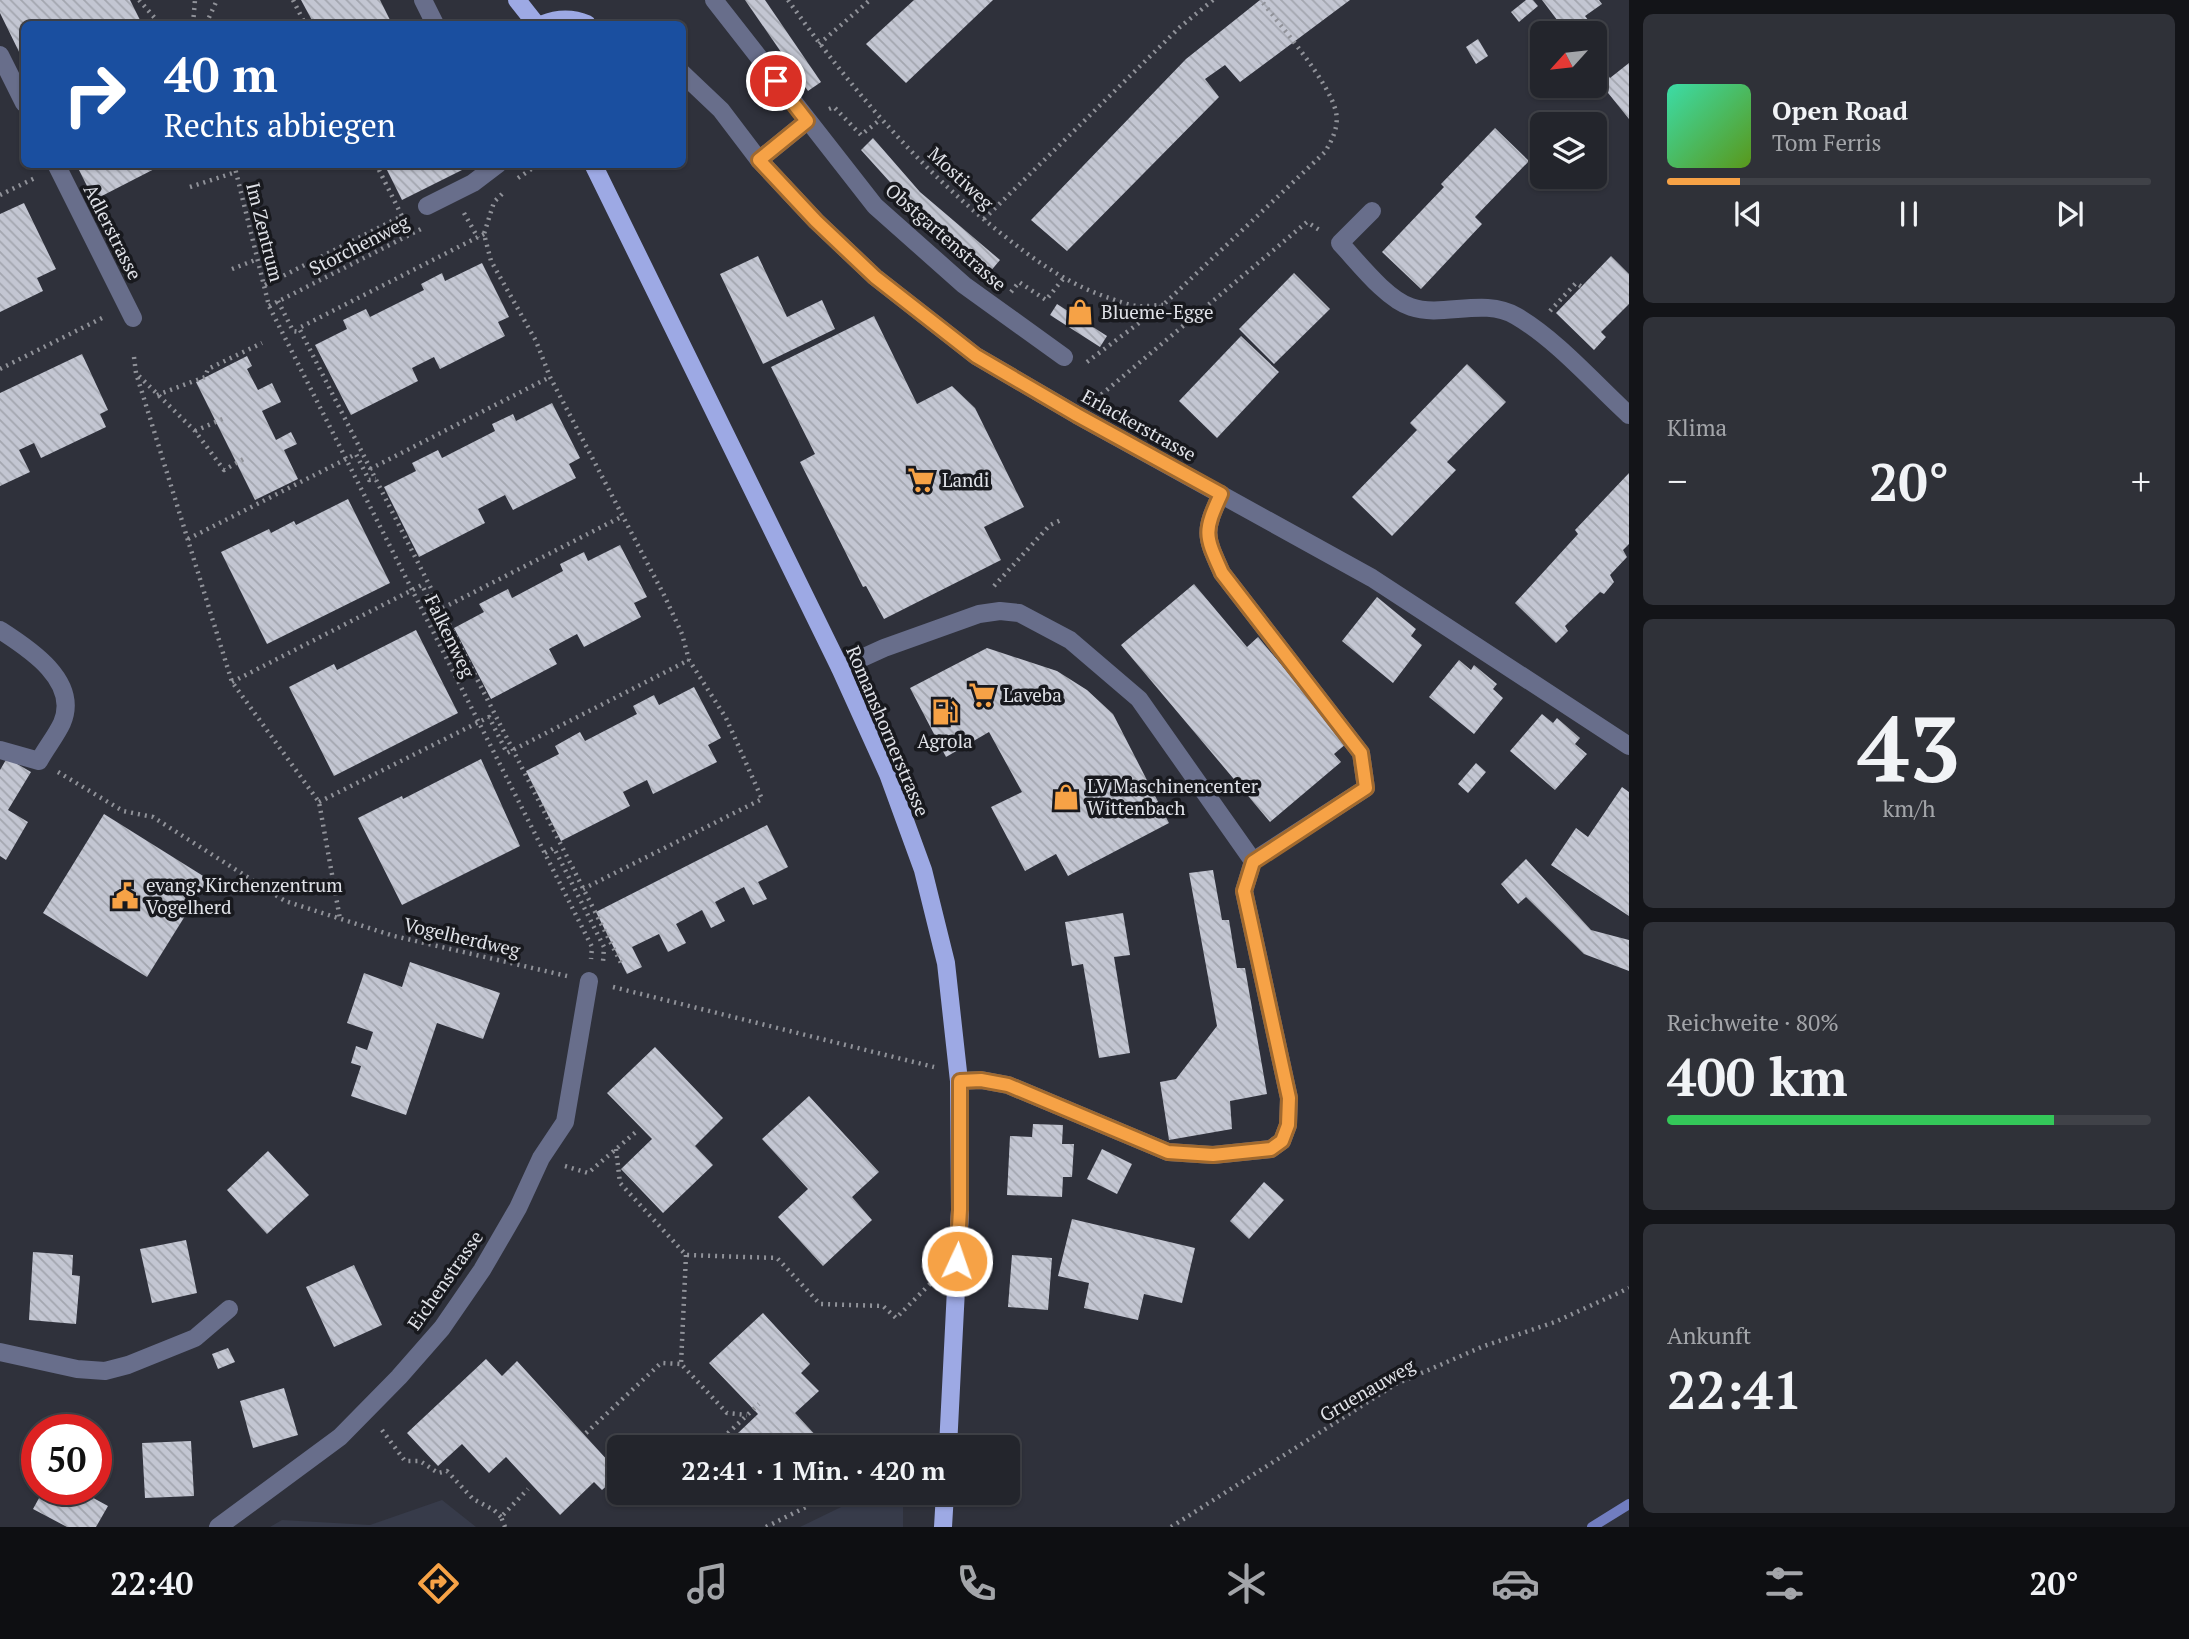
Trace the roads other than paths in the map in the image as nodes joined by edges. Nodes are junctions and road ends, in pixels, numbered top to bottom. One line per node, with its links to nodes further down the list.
1 (423, 0): 4 (street)
2 (517, 0): 5 (main road)
3 (713, 0): 11 (street, Obstgartenstrasse)
4 (434, 21)
5 (534, 21)
6 (554, 21): 7 (main road)
7 (576, 21)
8 (0, 55): 10 (street)
9 (686, 77): 12 (street, Erlackerstrasse)
10 (21, 97)
11 (807, 121): 12 (street); 19 (street, Obstgartenstrasse)
12 (759, 160): 21 (street, Erlackerstrasse)
13 (493, 168): 16 (street)
14 (595, 168): 23 (main road, Romanshornerstrasse)
15 (49, 169): 18 (street, Adlerstrasse)
16 (427, 206)
17 (1372, 211): 20 (street)
18 (134, 318)
19 (1070, 363)
20 (1629, 415)
21 (1221, 494): 24 (street, Erlackerstrasse); 26 (street)
22 (0, 630): 25 (street)
23 (839, 668): 26 (street); 28 (main road, Romanshornerstrasse)
24 (1629, 746)
25 (0, 750)
26 (1253, 862): 28 (street)
27 (595, 983): 33 (street, Eichenstrasse)
28 (960, 1081): 31 (main road, Romanshornerstrasse)
29 (229, 1309): 30 (street)
30 (0, 1352)
31 (949, 1435)
32 (944, 1505): 34 (main road)
33 (218, 1527)
34 (943, 1527)

